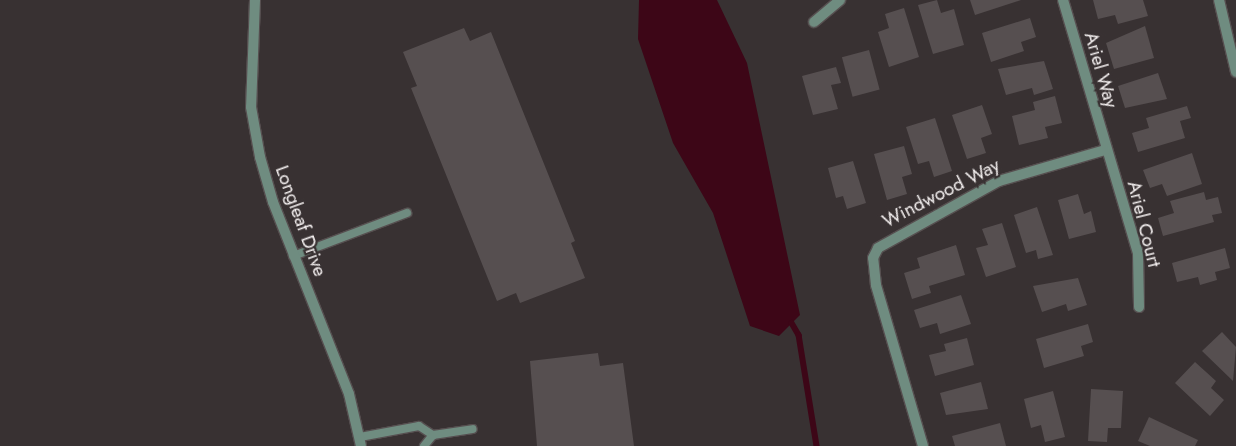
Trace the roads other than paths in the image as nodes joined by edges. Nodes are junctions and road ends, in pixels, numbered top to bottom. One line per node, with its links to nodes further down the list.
1 (254, 0): 9 (street, Longleaf Drive)
2 (840, 0): 5 (street)
3 (1063, 0): 7 (street, Ariel Way)
4 (1219, 0): 6 (street)
5 (814, 22)
6 (1236, 72)
7 (1105, 150): 10 (street, Ariel Court); 15 (street, Windwood Way)
8 (407, 213): 9 (lane)
9 (293, 256): 13 (street, Longleaf Drive)
10 (1139, 308)
11 (473, 429): 12 (lane)
12 (433, 435): 13 (lane); 14 (lane)
13 (360, 441)
14 (424, 446)
15 (923, 446)

